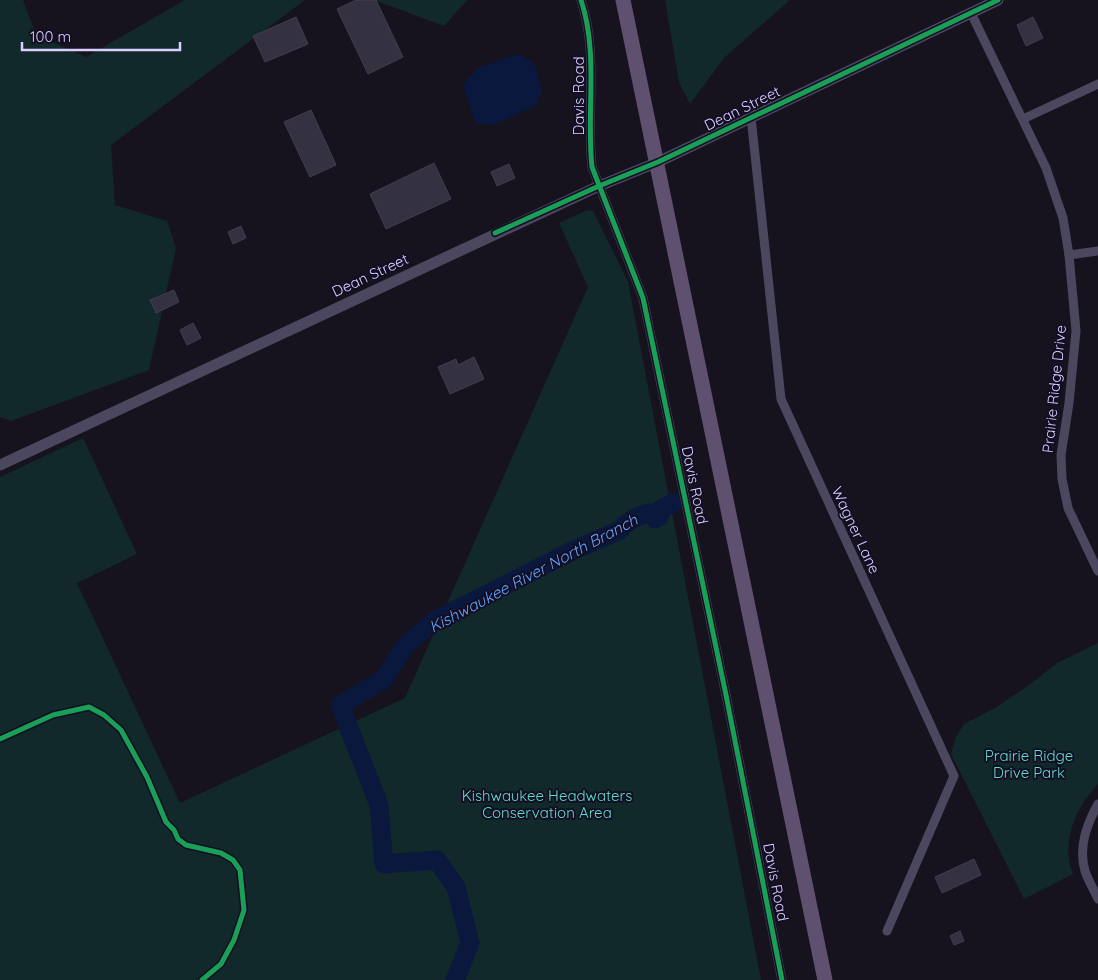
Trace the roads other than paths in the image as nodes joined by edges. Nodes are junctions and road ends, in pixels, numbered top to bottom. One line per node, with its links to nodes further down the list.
1 (581, 0): 9 (street, Davis Road)
2 (623, 0): 8 (main road)
3 (998, 0): 4 (street, Dean Street)
4 (971, 13): 6 (street, Dean Street); 7 (street, Prairie Ridge Drive)
5 (1098, 84): 7 (street)
6 (751, 117): 8 (street, Dean Street); 16 (street, Wagner Lane)
7 (1023, 120): 11 (street, Prairie Ridge Drive)
8 (658, 162): 9 (street, Dean Street); 18 (main road)
9 (599, 186): 12 (street, Dean Street); 17 (street, Davis Road)
10 (1098, 251): 11 (street)
11 (1069, 255): 13 (street, Prairie Ridge Drive)
12 (0, 465)
13 (1098, 571)
14 (1098, 804): 15 (street)
15 (1098, 899)
16 (887, 931)
17 (782, 980)
18 (825, 980)

